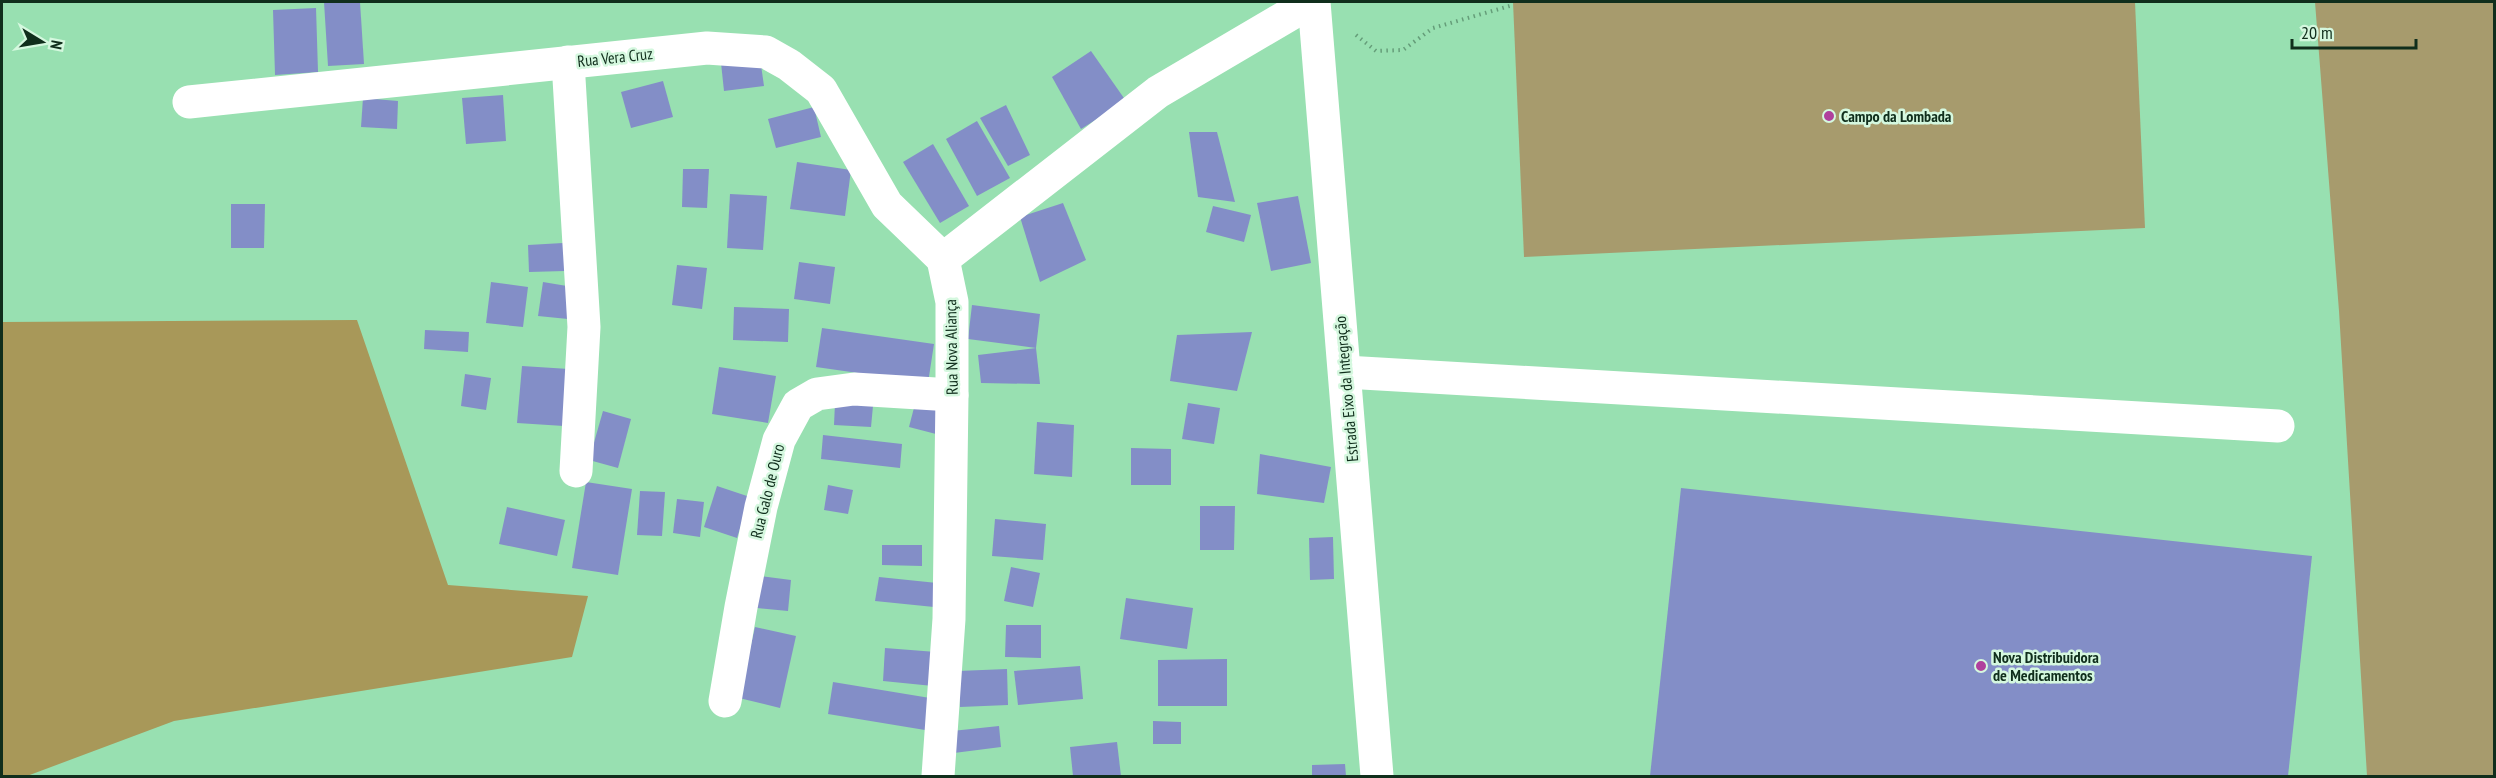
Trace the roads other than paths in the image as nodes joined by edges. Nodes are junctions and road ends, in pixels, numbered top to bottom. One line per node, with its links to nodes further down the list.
1 (1312, 2): 4 (street); 5 (street, Estrada Eixo da Integração)
2 (568, 62): 3 (street, Rua Vera Cruz); 4 (street, Rua Vera Cruz); 8 (street)
3 (189, 102)
4 (943, 259): 6 (street, Rua Nova Aliança)
5 (1345, 372): 7 (street); 11 (street, Estrada Eixo da Integração)
6 (952, 394): 9 (street, Rua Galo de Ouro); 10 (street, Rua Nova Aliança)
7 (2278, 426)
8 (576, 471)
9 (725, 701)
10 (938, 777)
11 (1377, 777)

